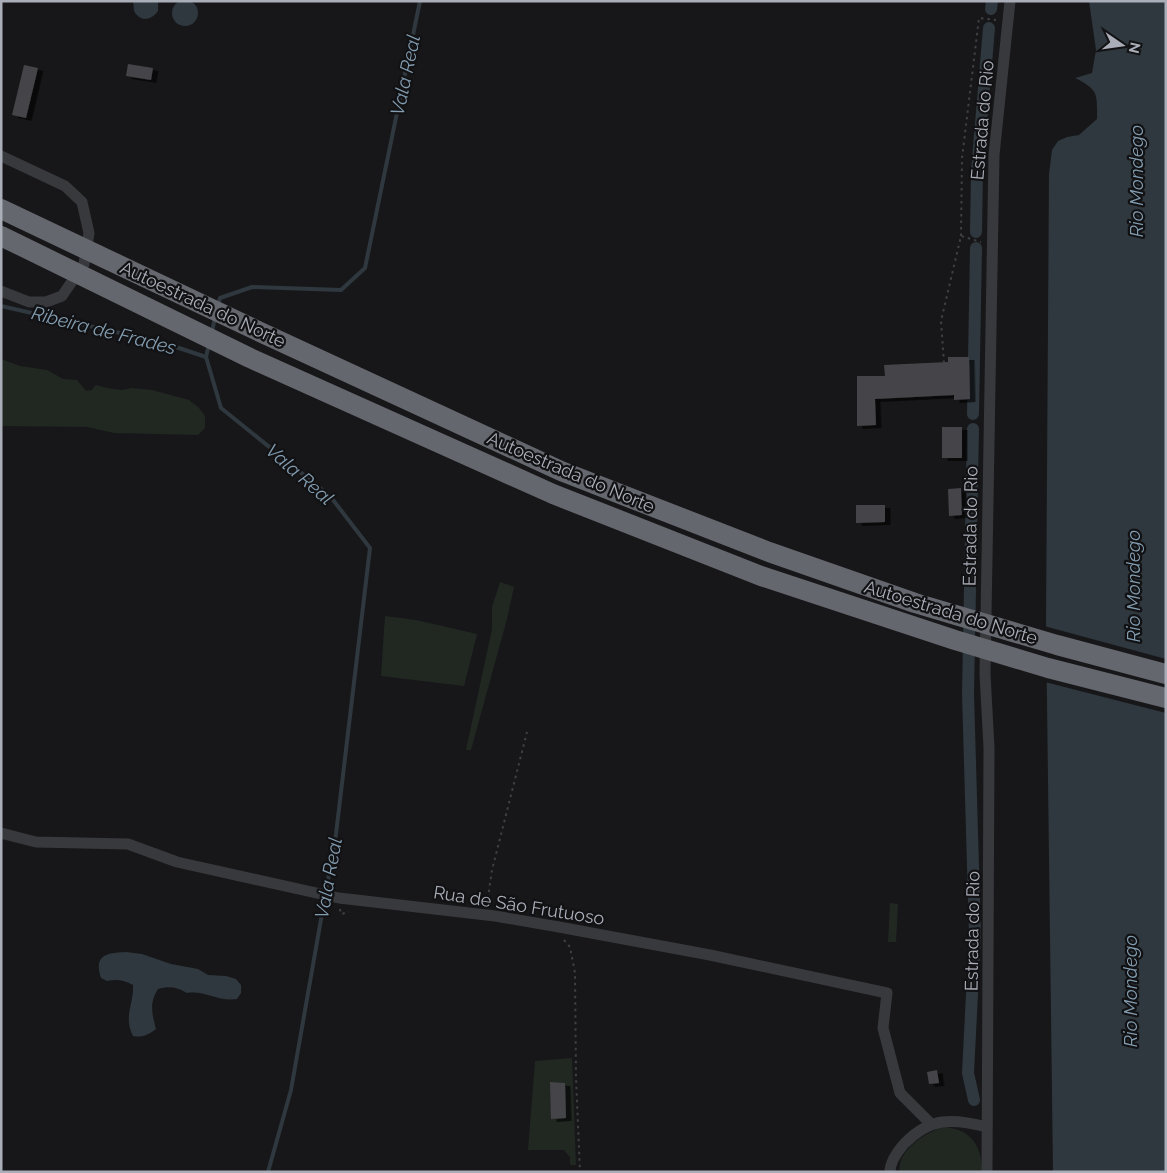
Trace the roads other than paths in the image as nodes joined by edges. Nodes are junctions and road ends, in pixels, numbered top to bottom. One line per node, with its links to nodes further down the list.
1 (1010, 1): 6 (street, Estrada do Rio)
2 (1, 156): 5 (street)
3 (1, 209): 6 (highway, Autoestrada do Norte)
4 (1, 236): 8 (highway, Autoestrada do Norte)
5 (1, 291)
6 (986, 625): 7 (highway, Autoestrada do Norte); 11 (street, Estrada do Rio)
7 (1166, 674)
8 (1166, 698)
9 (1, 833): 10 (street, Rua de São Frutuoso)
10 (931, 1124): 11 (street); 12 (street)
11 (987, 1127): 13 (street, Estrada do Rio)
12 (890, 1172)
13 (987, 1172)

